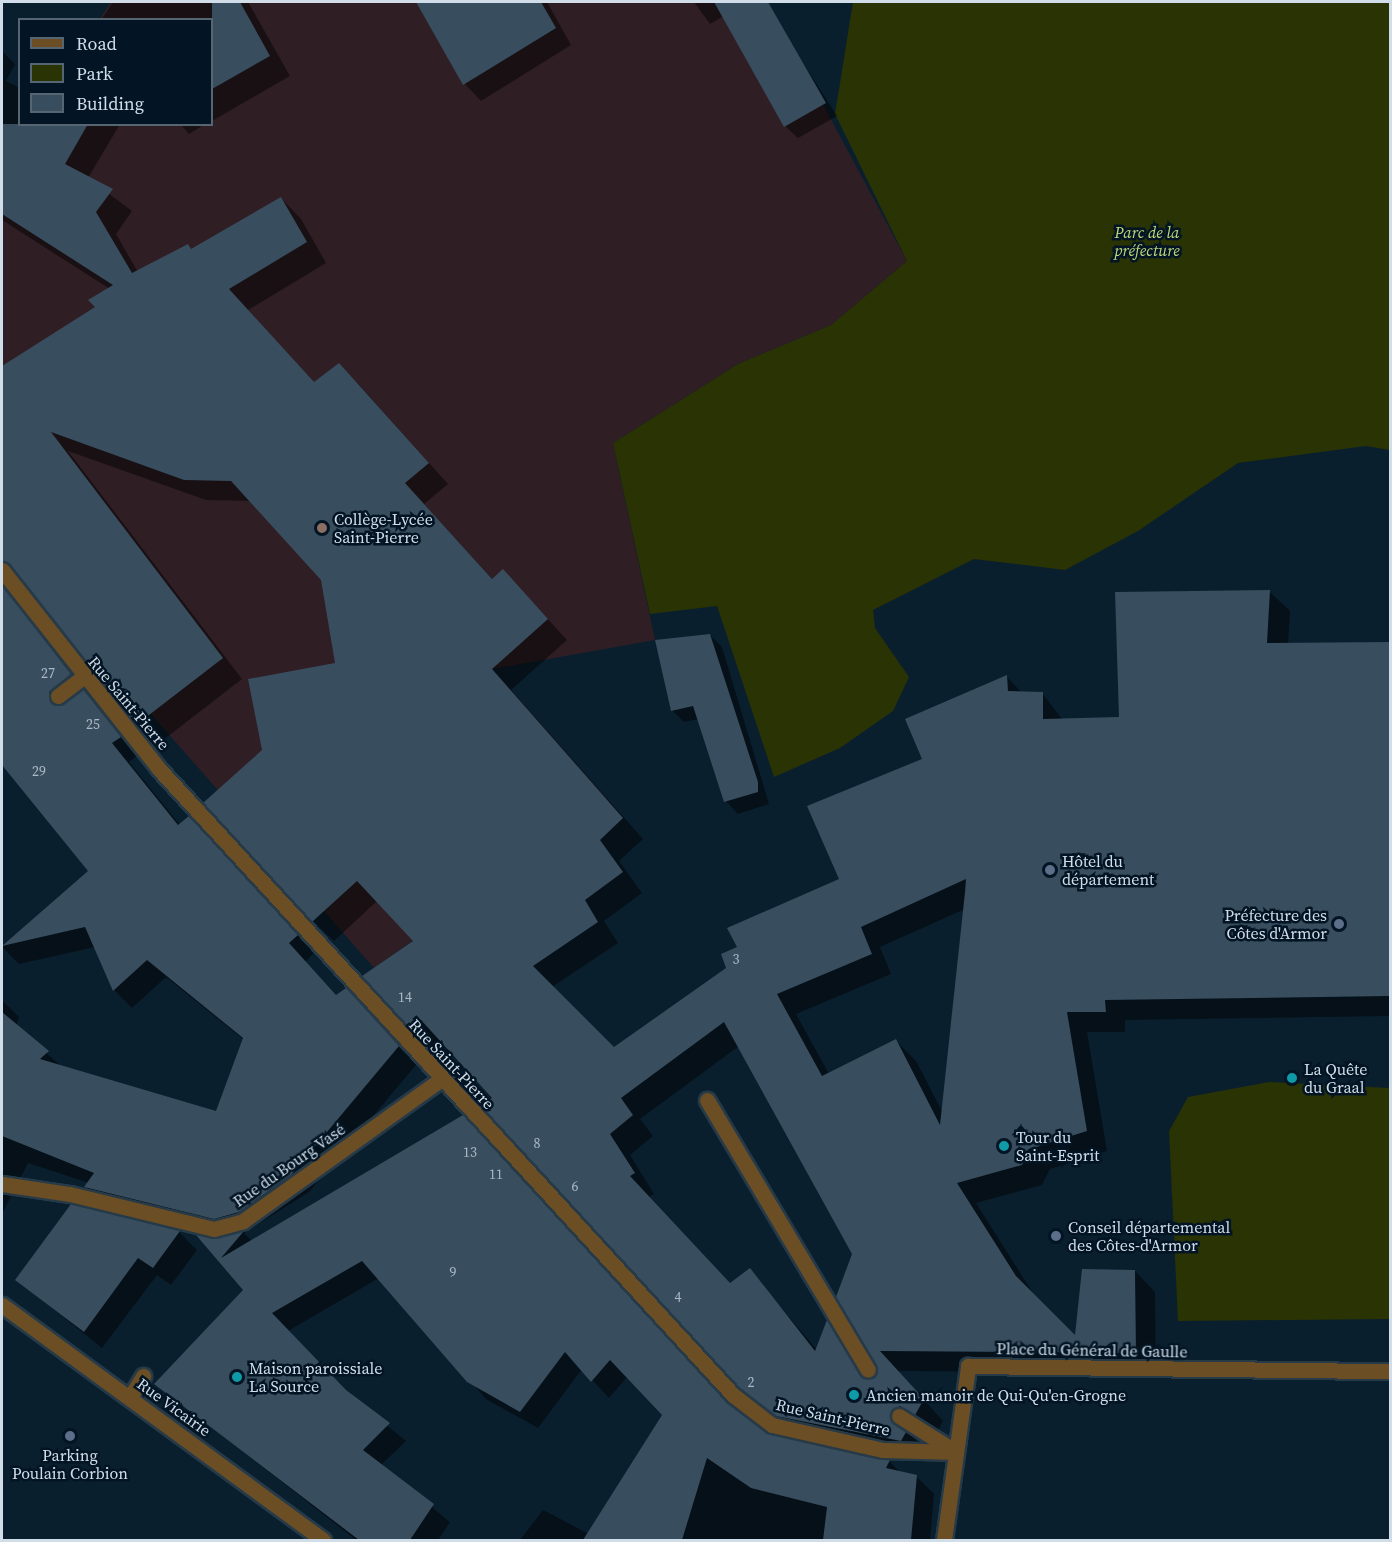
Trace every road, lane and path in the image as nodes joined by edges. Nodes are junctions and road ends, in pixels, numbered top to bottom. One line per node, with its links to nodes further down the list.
1 (2, 570): 2 (street, Rue Saint-Pierre)
2 (83, 677): 3 (street); 4 (street, Rue Saint-Pierre)
3 (58, 696)
4 (441, 1079): 6 (street, Rue du Bourg Vasé); 13 (street, Rue Saint-Pierre)
5 (707, 1101): 8 (street)
6 (2, 1184)
7 (2, 1305): 11 (street, Rue Vicairie)
8 (868, 1370)
9 (1390, 1371): 13 (street, Place du Général de Gaulle)
10 (143, 1376): 11 (street)
11 (130, 1397): 14 (street, Rue Vicairie)
12 (899, 1416): 13 (street)
13 (956, 1452): 15 (street, Place du Général de Gaulle)
14 (323, 1540)
15 (944, 1540)

